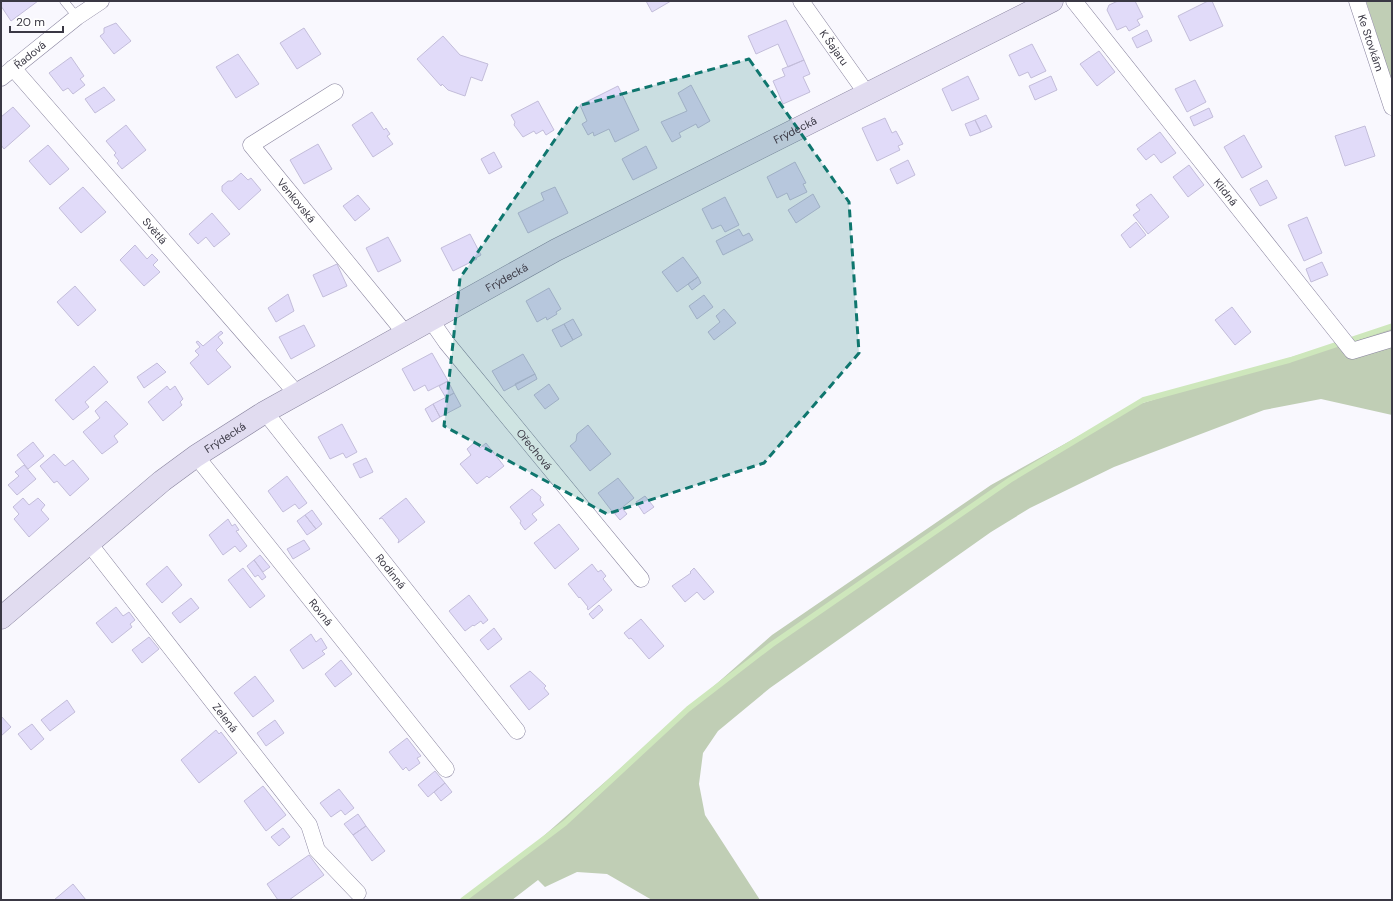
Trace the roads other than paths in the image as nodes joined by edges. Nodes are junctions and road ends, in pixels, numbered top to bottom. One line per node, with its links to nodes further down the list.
1 (64, 1): 7 (lane)
2 (101, 1): 7 (street, Řadová)
3 (801, 1): 10 (street, K Šajaru)
4 (1052, 1): 10 (main road, Frýdecká)
5 (1074, 1): 14 (street, Klidná)
6 (1357, 1): 11 (street, Ke Stovkám)
7 (77, 17): 8 (street, Řadová)
8 (7, 73): 15 (street, Světlá)
9 (335, 92): 13 (street, Venkovská)
10 (867, 94): 12 (main road, Frýdecká)
11 (1392, 107)
12 (430, 319): 13 (main road, Frýdecká); 19 (street, Ořechová)
13 (405, 333): 15 (main road, Frýdecká)
14 (1392, 339)
15 (297, 394): 16 (main road, Frýdecká)
16 (265, 412): 17 (main road, Frýdecká); 21 (street, Rodinná)
17 (196, 456): 18 (main road, Frýdecká); 22 (street, Rovná)
18 (88, 542): 20 (main road, Frýdecká); 23 (street, Zelená)
19 (641, 579)
20 (1, 618)
21 (517, 731)
22 (446, 769)
23 (358, 893)

